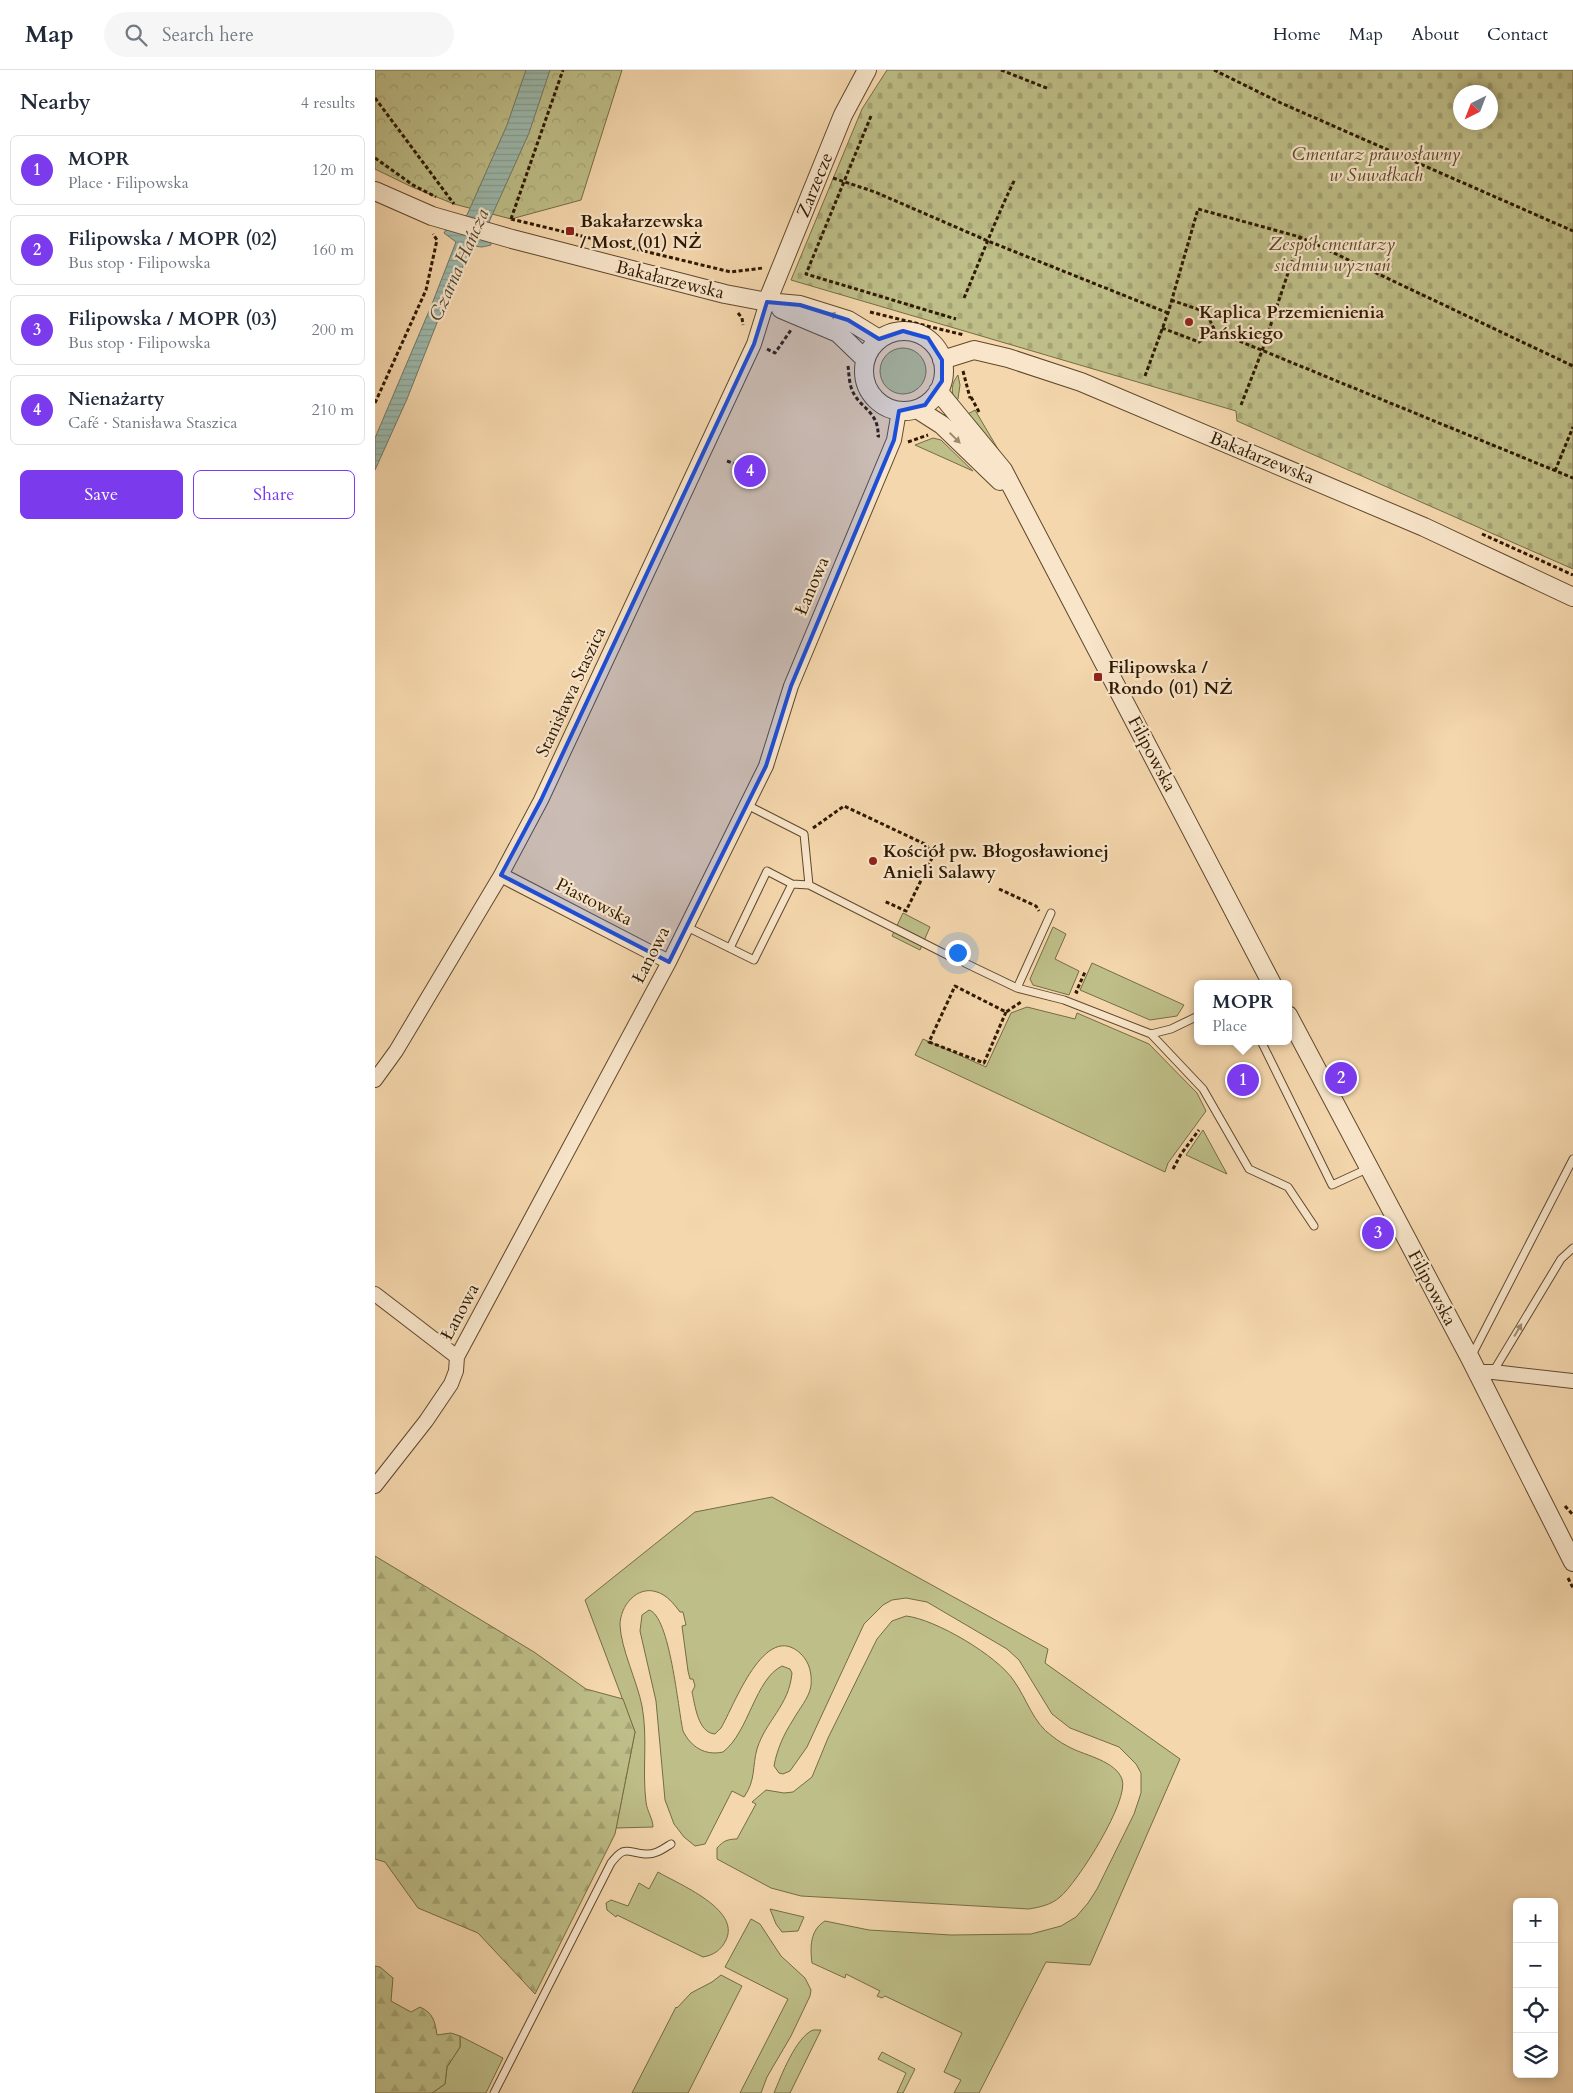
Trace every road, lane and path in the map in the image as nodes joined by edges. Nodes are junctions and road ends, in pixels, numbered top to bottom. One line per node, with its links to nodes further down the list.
1 (563, 70): 16 (path)
2 (867, 70): 22 (street, Zarzecze)
3 (1001, 70): 5 (path)
4 (1214, 70): 17 (path)
5 (1049, 89)
6 (375, 98): 14 (path)
7 (871, 116): 11 (path)
8 (375, 158): 13 (path)
9 (830, 178): 11 (path)
10 (1015, 179): 19 (path)
11 (843, 181): 19 (path); 24 (path)
12 (375, 190): 15 (street, Bakałarzewska)
13 (437, 198)
14 (446, 201)
15 (432, 216): 22 (street, Bakałarzewska); 37 (path)
16 (511, 219)
17 (1573, 231)
18 (1300, 237): 21 (path); 29 (path); 34 (path)
19 (989, 241): 20 (path); 23 (path)
20 (964, 298)
21 (1171, 300): 23 (path); 26 (path)
22 (767, 302): 28 (street, Bakałarzewska, one-way to 22); 32 (street, Bakałarzewska); 52 (street, Stanisława Staszica)
23 (1168, 313): 25 (path)
24 (956, 319)
25 (1162, 328): 26 (path); 35 (path)
26 (1215, 331): 29 (path)
27 (952, 332): 30 (path)
28 (879, 339): 32 (street); 33 (street)
29 (1262, 351): 38 (path); 46 (path)
30 (959, 353): 33 (street, Bakałarzewska); 40 (path); 49 (street, Bakałarzewska)
31 (846, 359): 43 (path)
32 (865, 359): 39 (street)
33 (942, 360): 36 (street)
34 (1573, 366)
35 (1145, 376)
36 (938, 391): 39 (street); 40 (street, Filipowska)
37 (375, 404)
38 (1241, 405)
39 (908, 410): 41 (street, Filipowska); 43 (street, Łanowa)
40 (957, 412): 48 (street, Filipowska)
41 (942, 425): 43 (path); 48 (street, Filipowska, one-way to 48)
42 (1573, 427): 46 (path)
43 (893, 440): 50 (street, Łanowa)
44 (727, 461): 45 (path)
45 (735, 464)
46 (1555, 471): 47 (path)
47 (1573, 478)
48 (1018, 498): 64 (street, Filipowska)
49 (1573, 597)
50 (747, 805): 51 (lane); 59 (street, Łanowa)
51 (804, 834): 54 (lane); 56 (path)
52 (501, 875): 62 (street, Piastowska); 72 (street, Stanisława Staszica)
53 (792, 884): 54 (lane); 60 (lane); 60 (lane)
54 (809, 885): 61 (lane)
55 (999, 889): 58 (path)
56 (884, 901)
57 (1051, 912): 65 (lane)
58 (1042, 916)
59 (687, 927): 60 (lane); 62 (street, Łanowa)
60 (730, 948)
61 (953, 958)
62 (669, 962): 80 (street, Łanowa)
63 (965, 963): 65 (lane)
64 (1267, 980)
65 (1017, 988): 70 (lane)
66 (1029, 1004): 67 (path)
67 (1006, 1012): 67 (path)
68 (1194, 1018): 70 (lane)
69 (1292, 1023): 75 (street, Filipowska)
70 (1151, 1034): 77 (lane)
71 (1263, 1045): 75 (lane)
72 (375, 1080)
73 (1199, 1130): 76 (path)
74 (1573, 1160): 81 (lane)
75 (1369, 1168): 81 (street, Filipowska)
76 (1173, 1169)
77 (1314, 1226)
78 (1573, 1248): 81 (lane, one-way to 78)
79 (375, 1294): 80 (street)
80 (457, 1357): 83 (street, Łanowa)
81 (1479, 1367): 82 (street); 84 (street, Filipowska)
82 (1573, 1381)
83 (375, 1486)
84 (1571, 1551)
85 (671, 1844): 86 (lane)
86 (494, 2093)

